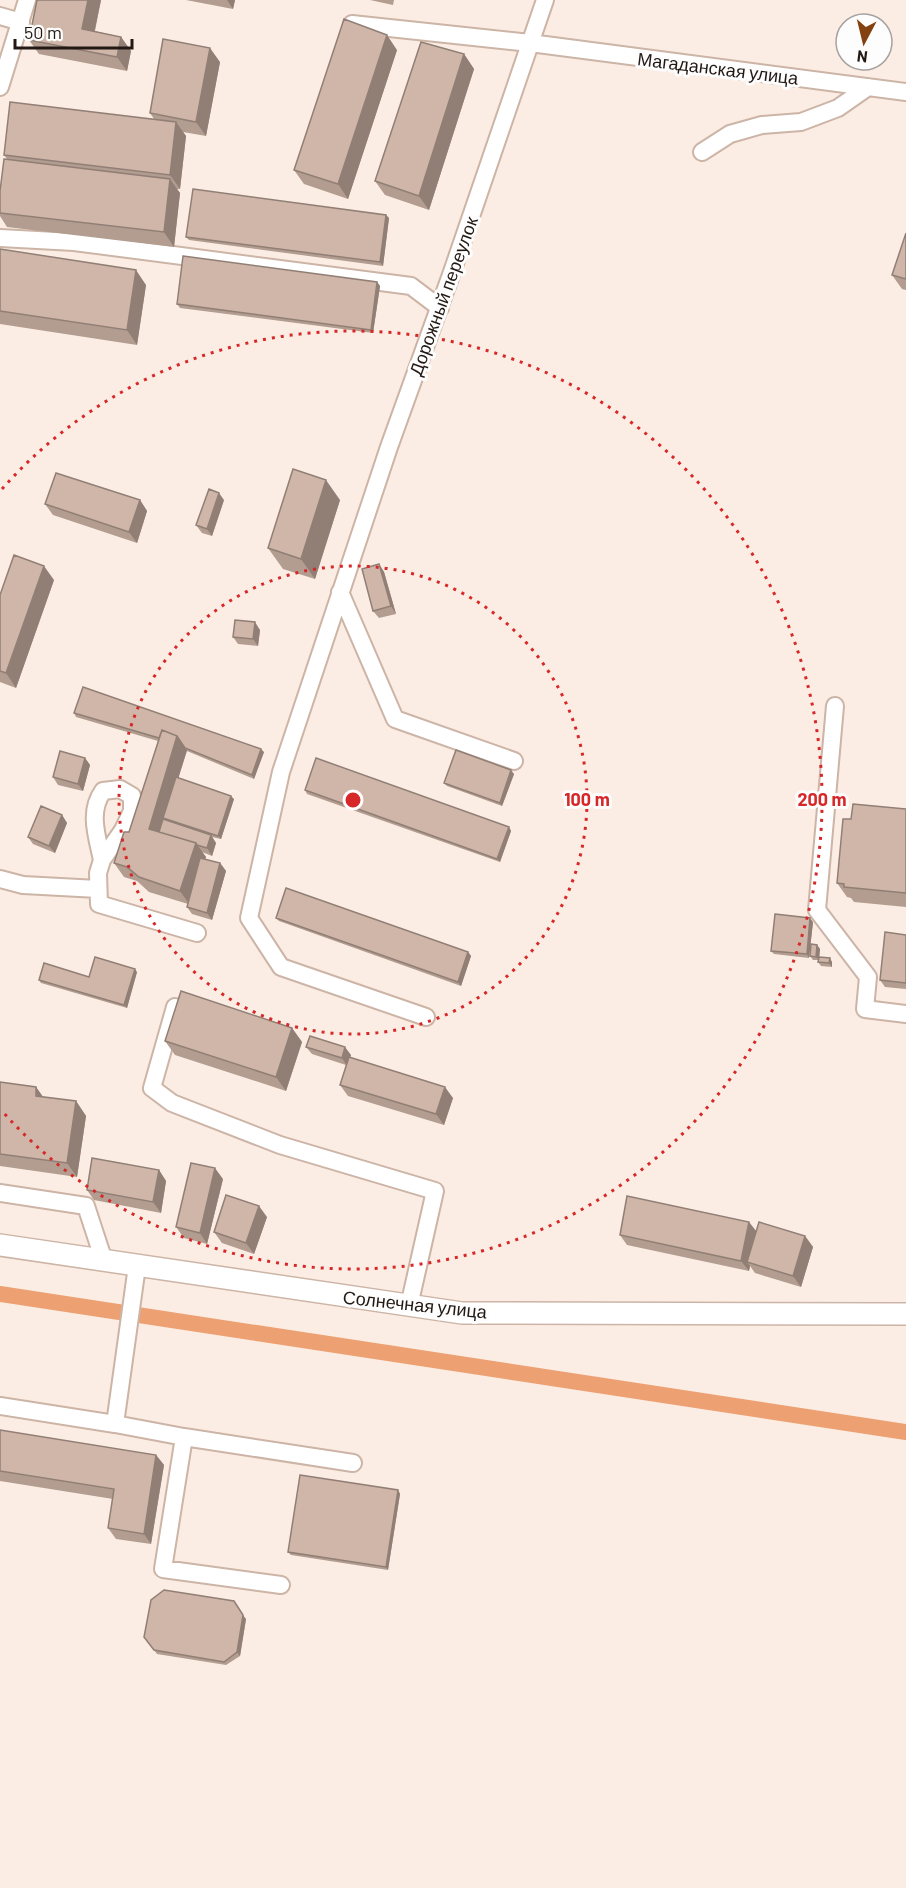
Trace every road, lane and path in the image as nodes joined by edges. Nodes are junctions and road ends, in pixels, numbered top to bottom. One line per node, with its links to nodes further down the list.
1 (27, 0): 4 (street)
2 (545, 0): 6 (street, Дорожный переулок)
3 (0, 16): 4 (street)
4 (21, 22): 7 (street)
5 (352, 24): 6 (street, Магаданская улица)
6 (530, 43): 8 (street, Магаданская улица); 12 (street, Дорожный переулок)
7 (0, 87)
8 (868, 87): 9 (street, Магаданская улица); 10 (street)
9 (906, 92)
10 (702, 152)
11 (0, 238): 12 (street)
12 (440, 308): 13 (street, Дорожный переулок)
13 (340, 592): 15 (street); 22 (street, Дорожный переулок)
14 (835, 706): 21 (street)
15 (514, 761)
16 (102, 860): 18 (street)
17 (0, 879): 18 (street)
18 (98, 889): 19 (street)
19 (197, 933)
20 (175, 1007): 27 (street)
21 (906, 1014)
22 (426, 1017)
23 (0, 1193): 25 (street)
24 (0, 1245): 25 (main road, Солнечная улица)
25 (104, 1261): 26 (main road, Солнечная улица)
26 (136, 1273): 27 (main road, Солнечная улица); 30 (street)
27 (409, 1306): 28 (main road, Солнечная улица)
28 (906, 1314)
29 (0, 1406): 30 (street)
30 (115, 1424): 31 (street)
31 (184, 1437): 32 (street); 33 (street)
32 (353, 1463)
33 (281, 1585)

